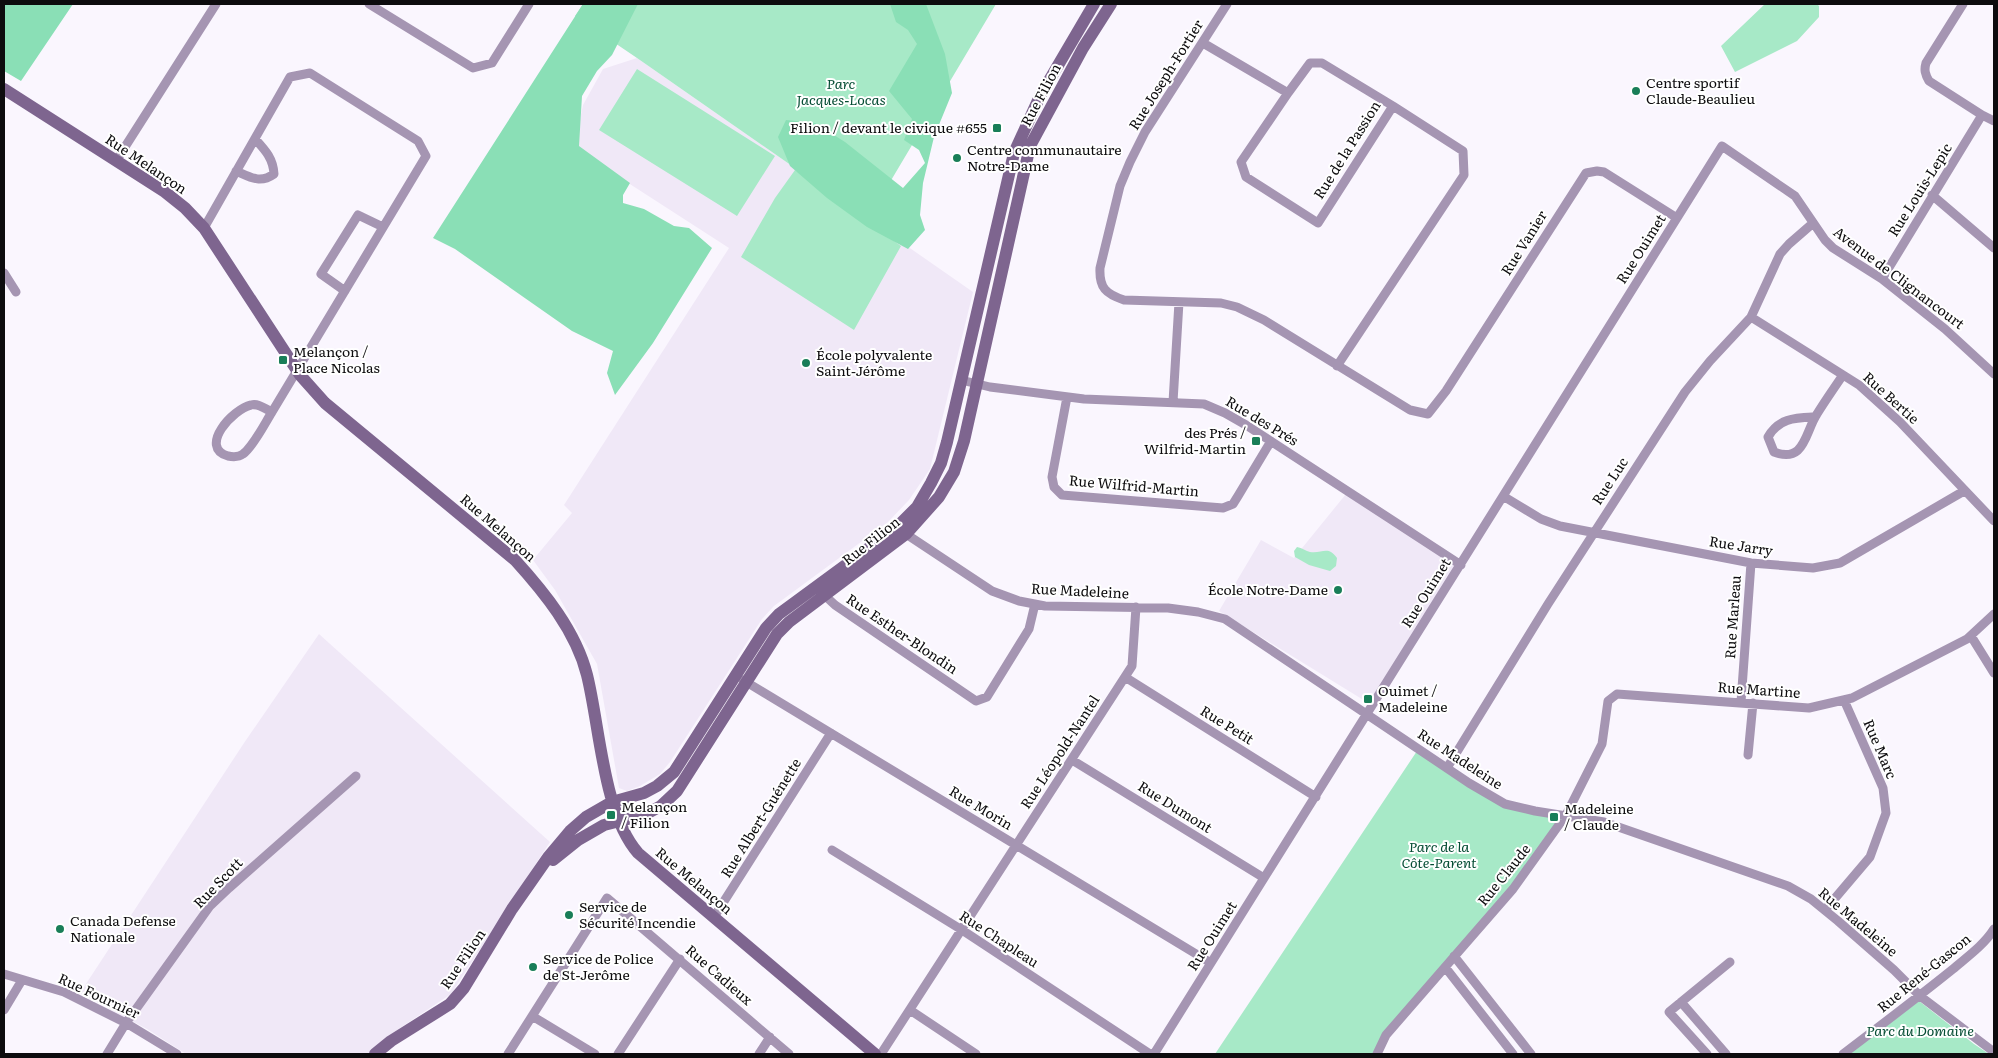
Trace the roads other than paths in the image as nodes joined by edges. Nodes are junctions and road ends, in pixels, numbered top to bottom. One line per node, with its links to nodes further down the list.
1 (216, 4): 17 (street)
2 (369, 4): 3 (street)
3 (529, 4)
4 (1094, 4): 15 (street, Rue Filion)
5 (1111, 4): 15 (street, Rue Filion)
6 (1227, 4): 8 (street, Rue Joseph-Fortier)
7 (1963, 4): 12 (street)
8 (1203, 43): 10 (street); 29 (street, Rue Joseph-Fortier)
9 (4, 89): 17 (street, Rue Melançon)
10 (1288, 93): 11 (street, Rue de la Passion); 11 (street, Rue de la Passion)
11 (1393, 106): 31 (street)
12 (1982, 115): 13 (street); 19 (street, Rue Louis-Lepic)
13 (1994, 121)
14 (254, 138): 18 (street); 18 (street); 22 (street)
15 (1024, 144): 35 (street, Rue Filion); 36 (street, Rue Filion)
16 (1722, 146): 20 (street, Rue Ouimet); 21 (street, Avenue de Clignancourt)
17 (116, 161): 23 (street, Rue Melançon)
18 (236, 170): 23 (street)
19 (1932, 195): 24 (street); 26 (street, Rue Louis-Lepic)
20 (1676, 218): 40 (street, Rue Vanier); 46 (street, Rue Ouimet)
21 (1812, 224): 26 (street, Avenue de Clignancourt); 30 (street, Rue Luc)
22 (383, 227): 27 (street); 27 (street)
23 (204, 228): 32 (street, Rue Melançon)
24 (1994, 248)
25 (4, 273): 28 (street)
26 (1882, 278): 33 (street, Avenue de Clignancourt)
27 (345, 291): 32 (street)
28 (16, 292)
29 (1179, 302): 31 (street, Rue Joseph-Fortier); 38 (street)
30 (1751, 317): 34 (street, Rue Bertie); 49 (street, Rue Luc)
31 (1338, 366): 40 (street, Rue Joseph-Fortier)
32 (296, 369): 39 (street); 72 (street, Rue Melançon)
33 (1994, 374)
34 (1843, 375): 41 (street); 45 (street, Rue Bertie)
35 (961, 380): 36 (street, Rue des Prés); 43 (street, Rue Filion)
36 (977, 384): 37 (street, Rue des Prés); 44 (street, Rue Filion)
37 (1067, 397): 38 (street, Rue des Prés); 42 (street, Rue Wilfrid-Martin)
38 (1173, 402): 42 (street, Rue des Prés)
39 (272, 412): 39 (street)
40 (1428, 414)
41 (1815, 417): 41 (street)
42 (1271, 441): 51 (street, Rue des Prés)
43 (941, 463): 44 (street); 48 (street, Rue Filion)
44 (954, 470): 48 (street, Rue Filion)
45 (1964, 491): 47 (street, Rue Bertie); 50 (street, Rue Jarry)
46 (1503, 496): 49 (street, Rue Jarry); 51 (street, Rue Ouimet)
47 (1994, 521)
48 (901, 531): 52 (street, Rue Filion); 53 (street, Rue Filion); 54 (street, Rue Madeleine)
49 (1594, 532): 50 (street, Rue Jarry); 69 (street, Rue Luc)
50 (1751, 563): 63 (street, Rue Marleau)
51 (1460, 565): 65 (street, Rue Ouimet)
52 (815, 587): 53 (street, Rue Esther-Blondin); 60 (street, Rue Filion)
53 (825, 596): 54 (street, Rue Esther-Blondin); 60 (street, Rue Filion)
54 (1036, 604): 55 (street, Rue Madeleine)
55 (1136, 607): 59 (street, Rue Léopold-Nantel); 65 (street, Rue Madeleine)
56 (1994, 614): 57 (street, Rue Martine)
57 (1971, 636): 58 (street); 62 (street, Rue Martine)
58 (1994, 674)
59 (1125, 677): 68 (street, Rue Léopold-Nantel); 71 (street, Rue Petit)
60 (741, 679): 66 (street, Rue Morin); 72 (street, Rue Filion); 74 (street, Rue Filion)
61 (1617, 694): 63 (street, Rue Martine); 73 (street, Rue Claude)
62 (1844, 700): 64 (street, Rue Martine); 79 (street, Rue Marc)
63 (1741, 702): 64 (street, Rue Martine)
64 (1753, 703): 67 (street)
65 (1367, 714): 69 (street, Rue Madeleine); 71 (street, Rue Ouimet)
66 (831, 733): 75 (street, Rue Morin); 80 (street, Rue Albert-Guénette)
67 (1748, 755)
68 (1072, 760): 75 (street, Rue Léopold-Nantel); 77 (street, Rue Dumont)
69 (1447, 768): 73 (street, Rue Madeleine)
70 (356, 776): 95 (street, Rue Scott)
71 (1316, 797): 77 (street, Rue Ouimet)
72 (612, 802): 74 (street, Rue Melançon); 78 (street, Rue Filion)
73 (1566, 815): 79 (street, Rue Madeleine); 83 (street, Rue Claude)
74 (619, 821): 78 (street, Rue Filion); 80 (street, Rue Melançon)
75 (1016, 845): 82 (street, Rue Léopold-Nantel); 86 (street, Rue Morin)
76 (832, 850): 82 (street, Rue Chapleau)
77 (1264, 878): 86 (street, Rue Ouimet)
78 (534, 879): 100 (street, Rue Filion)
79 (1824, 910): 90 (street, Rue Madeleine)
80 (714, 917): 106 (street, Rue Melançon)
81 (1994, 929): 90 (street, Rue René-Gascon)
82 (962, 930): 93 (street, Rue Léopold-Nantel); 109 (street, Rue Chapleau)
83 (1454, 956): 87 (street, Rue Claude); 113 (street)
84 (680, 959): 94 (street, Rue Cadieux); 96 (street, Rue Cadieux); 103 (street)
85 (1730, 962): 91 (street)
86 (1212, 963): 110 (street, Rue Ouimet)
87 (1445, 966): 111 (street, Rue Claude); 112 (street)
88 (4, 974): 89 (street, Rue Fournier)
89 (22, 980): 92 (street); 95 (street, Rue Fournier)
90 (1920, 996): 97 (street, Rue Madeleine); 116 (street, Rue René-Gascon)
91 (1681, 1002): 114 (street); 115 (street)
92 (4, 1010)
93 (910, 1010): 107 (street, Rue Léopold-Nantel); 108 (street)
94 (532, 1016): 101 (street); 102 (street)
95 (126, 1023): 98 (street, Rue Scott); 99 (street, Rue Fournier)
96 (770, 1037): 104 (street); 105 (street, Rue Cadieux)
97 (1994, 1052)
98 (107, 1054)
99 (177, 1054)
100 (375, 1054)
101 (508, 1054)
102 (595, 1054)
103 (618, 1054)
104 (759, 1054)
105 (789, 1054)
106 (875, 1054)
107 (881, 1054)
108 (976, 1054)
109 (1150, 1054)
110 (1154, 1054)
111 (1376, 1054)
112 (1513, 1054)
113 (1531, 1054)
114 (1706, 1054)
115 (1726, 1054)
116 (1844, 1054)

